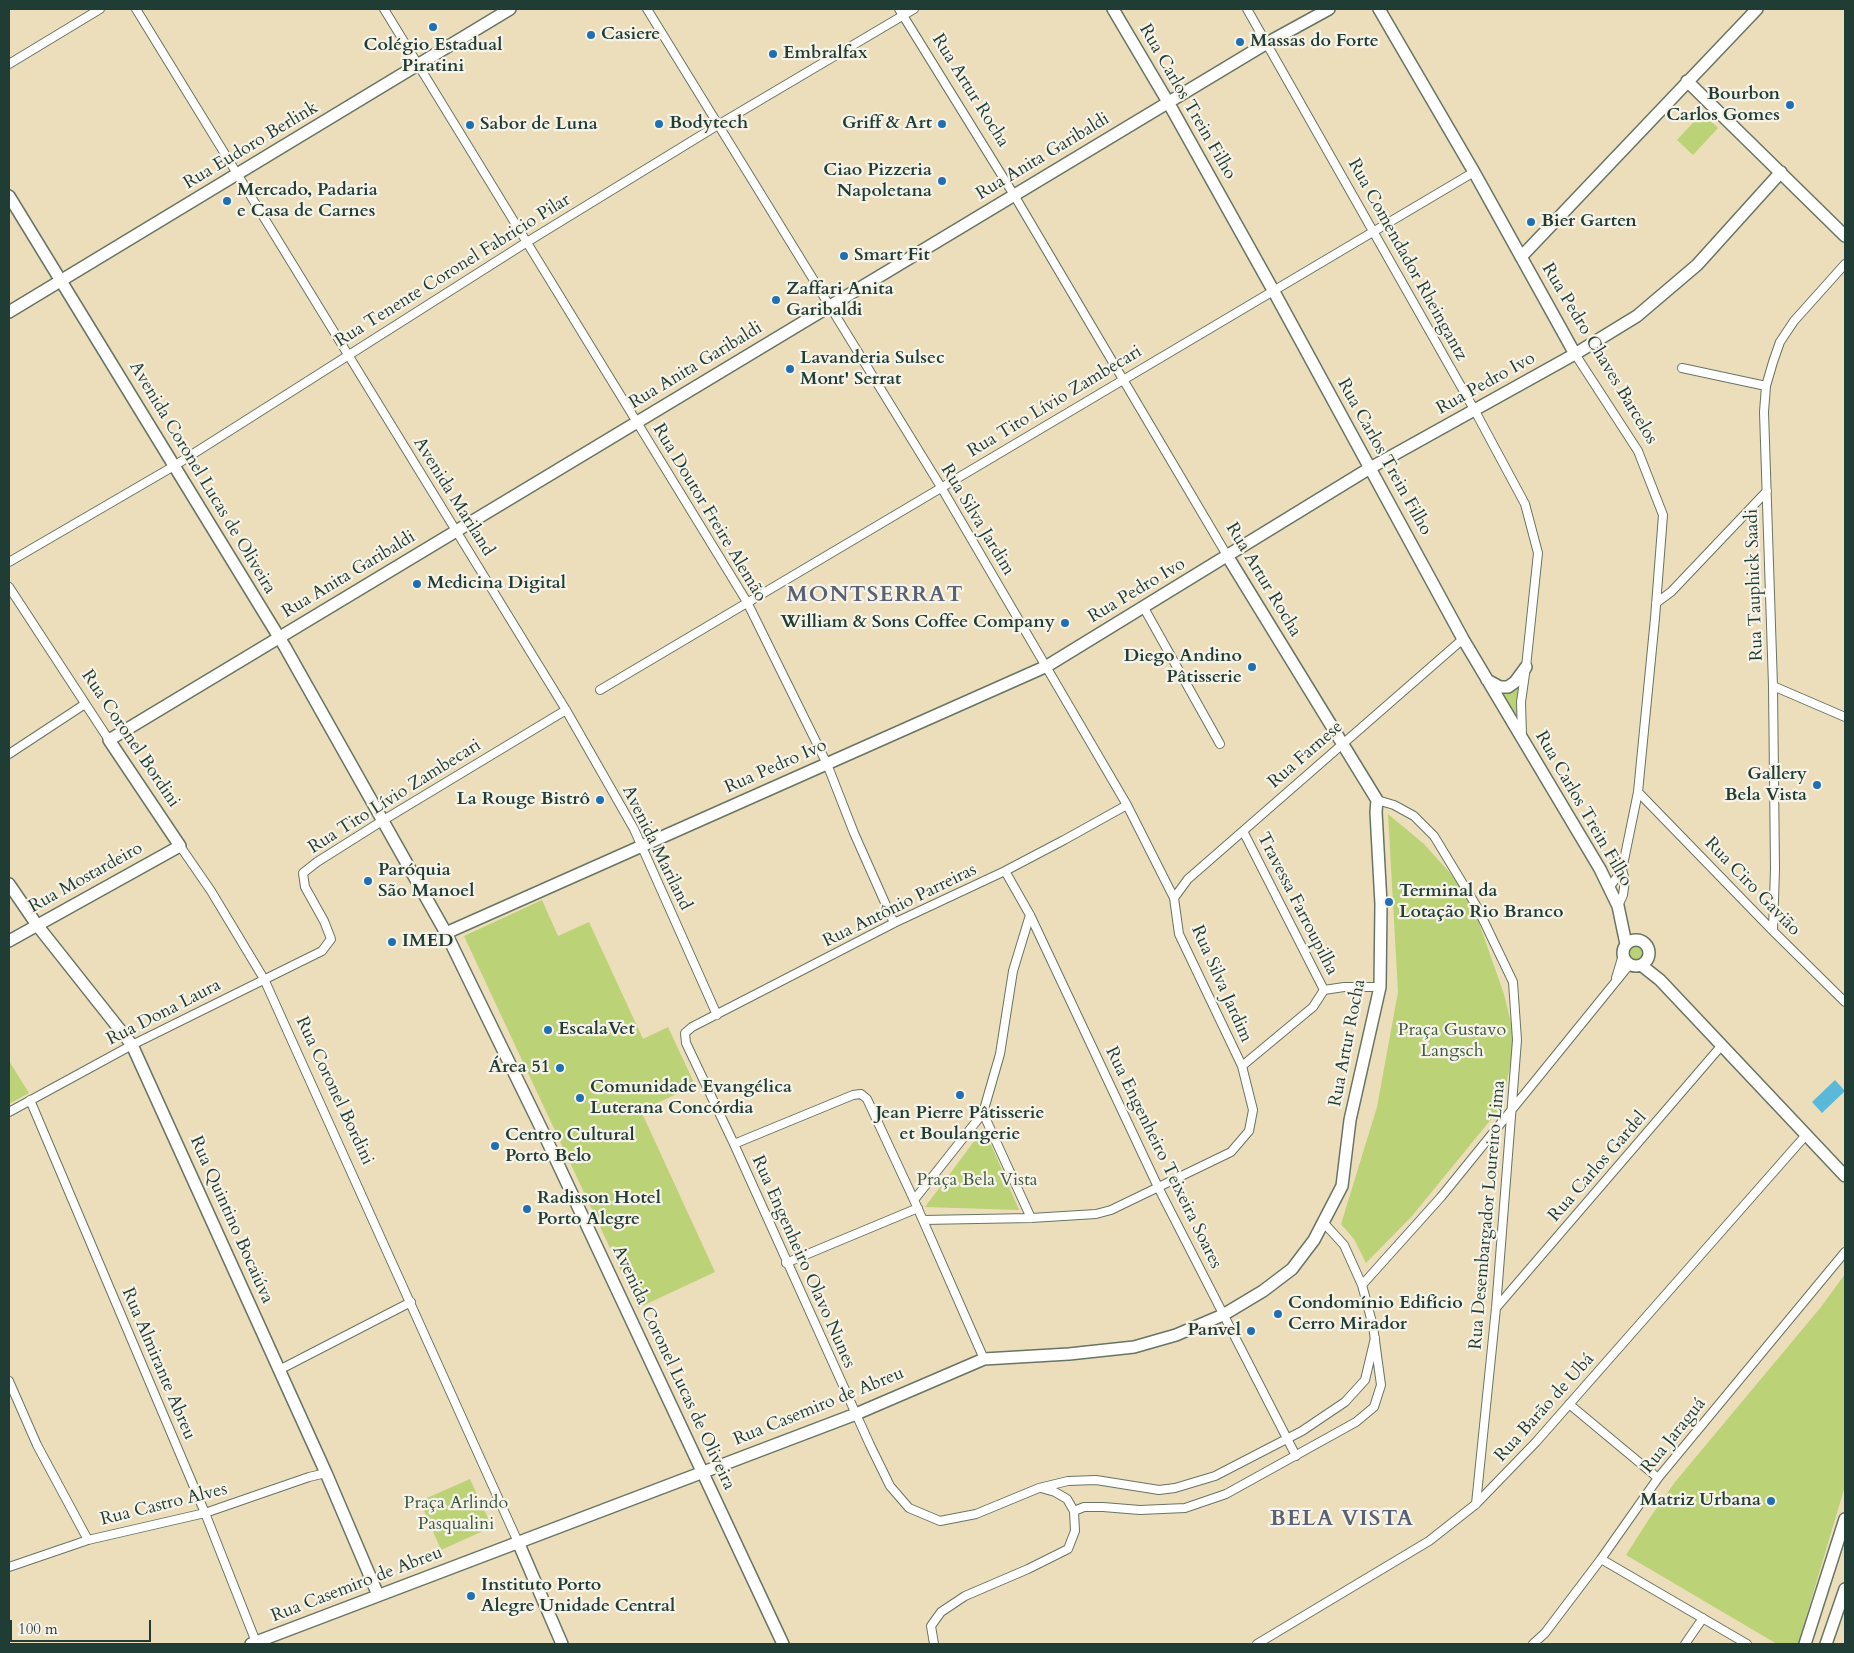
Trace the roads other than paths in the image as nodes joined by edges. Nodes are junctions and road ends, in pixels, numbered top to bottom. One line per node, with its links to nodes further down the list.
1 (100, 9): 14 (street)
2 (136, 9): 21 (street, Avenida Mariland)
3 (384, 9): 15 (street, Rua Doutor Freire Alemão)
4 (510, 9): 15 (street, Rua Eudoro Berlink)
5 (647, 9): 18 (street, Rua Silva Jardim)
6 (914, 9): 12 (street, Rua Tenente Coronel Fabricio Pilar)
7 (1113, 9): 17 (street, Rua Carlos Trein Filho)
8 (1247, 9): 13 (street, Rua Comendador Rheingantz)
9 (1329, 9): 13 (street, Rua Anita Garibaldi)
10 (1379, 9): 19 (street, Rua Pedro Chaves Barcelos)
11 (1757, 9): 16 (street)
12 (901, 12): 18 (street, Rua Tenente Coronel Fabricio Pilar); 22 (street, Rua Artur Rocha)
13 (1267, 43): 17 (street, Rua Anita Garibaldi); 24 (street, Rua Comendador Rheingantz)
14 (9, 64)
15 (419, 65): 21 (street, Rua Eudoro Berlink); 26 (street, Rua Doutor Freire Alemão)
16 (1688, 81): 20 (street); 27 (street)
17 (1168, 102): 22 (street, Rua Anita Garibaldi); 30 (street, Rua Carlos Trein Filho)
18 (718, 125): 26 (street, Rua Tenente Coronel Fabricio Pilar); 31 (street, Rua Silva Jardim)
19 (1474, 172): 24 (street, Rua Tito Lívio Zambecari); 27 (street, Rua Pedro Chaves Barcelos)
20 (1781, 172): 25 (street); 34 (street, Rua Pedro Ivo)
21 (238, 175): 29 (street, Rua Eudoro Berlink); 33 (street, Avenida Mariland)
22 (1014, 195): 31 (street, Rua Anita Garibaldi); 36 (street, Rua Artur Rocha)
23 (9, 196): 29 (street, Avenida Coronel Lucas de Oliveira)
24 (1373, 231): 30 (street, Rua Tito Lívio Zambecari); 38 (street, Rua Comendador Rheingantz)
25 (1845, 236)
26 (527, 242): 33 (street, Rua Tenente Coronel Fabricio Pilar); 39 (street, Rua Doutor Freire Alemão)
27 (1521, 257): 34 (street, Rua Pedro Chaves Barcelos)
28 (1845, 264): 37 (street, Rua Tauphick Saadi)
29 (61, 281): 32 (street, Rua Eudoro Berlink); 40 (street, Avenida Coronel Lucas de Oliveira)
30 (1273, 290): 36 (street, Rua Tito Lívio Zambecari); 41 (street, Rua Carlos Trein Filho)
31 (830, 306): 39 (street, Rua Anita Garibaldi); 42 (street, Rua Silva Jardim)
32 (9, 312)
33 (348, 354): 40 (street, Rua Tenente Coronel Fabricio Pilar); 44 (street, Avenida Mariland)
34 (1575, 354): 38 (street, Rua Pedro Ivo); 49 (street, Rua Pedro Chaves Barcelos)
35 (1682, 368): 37 (street)
36 (1123, 379): 42 (street, Rua Tito Lívio Zambecari); 45 (street, Rua Artur Rocha)
37 (1766, 386): 43 (street, Rua Tauphick Saadi)
38 (1475, 411): 41 (street, Rua Pedro Ivo); 54 (street, Rua Comendador Rheingantz)
39 (637, 422): 44 (street, Rua Anita Garibaldi); 48 (street, Rua Doutor Freire Alemão)
40 (174, 466): 46 (street, Rua Tenente Coronel Fabricio Pilar); 51 (street, Avenida Coronel Lucas de Oliveira)
41 (1370, 468): 45 (street, Rua Pedro Ivo); 52 (street, Rua Carlos Trein Filho)
42 (941, 487): 48 (street, Rua Tito Lívio Zambecari); 53 (street, Rua Silva Jardim)
43 (1767, 491): 49 (street); 56 (street, Rua Tauphick Saadi)
44 (456, 531): 51 (street, Rua Anita Garibaldi); 59 (street, Avenida Mariland)
45 (1228, 557): 50 (street, Rua Pedro Ivo); 63 (street, Rua Artur Rocha)
46 (9, 562)
47 (9, 587): 58 (street, Rua Coronel Bordini)
48 (748, 602): 57 (street, Rua Tito Lívio Zambecari); 66 (street, Rua Doutor Freire Alemão)
49 (1656, 603): 67 (street, Rua Pedro Chaves Barcelos)
50 (1144, 608): 53 (street, Rua Pedro Ivo); 64 (street)
51 (279, 638): 62 (street, Rua Anita Garibaldi); 70 (street, Avenida Coronel Lucas de Oliveira)
52 (1463, 639): 55 (street, Rua Carlos Trein Filho); 63 (street, Rua Farnese)
53 (1047, 666): 66 (street, Rua Pedro Ivo); 69 (street, Rua Silva Jardim)
54 (1526, 667): 55 (street); 61 (street, Rua Comendador Rheingantz)
55 (1486, 680): 61 (street, Rua Carlos Trein Filho)
56 (1774, 686): 60 (street); 83 (street, Rua Tauphick Saadi)
57 (600, 690)
58 (85, 704): 62 (street, Rua Coronel Bordini); 65 (street)
59 (566, 710): 70 (street, Rua Tito Lívio Zambecari); 73 (street, Avenida Mariland)
60 (1845, 717)
61 (1522, 738): 77 (street, Rua Carlos Trein Filho)
62 (109, 740): 72 (street, Rua Coronel Bordini)
63 (1343, 743): 68 (street, Rua Artur Rocha); 71 (street, Rua Farnese)
64 (1220, 744)
65 (9, 754)
66 (827, 764): 73 (street, Rua Pedro Ivo); 81 (street, Rua Doutor Freire Alemão)
67 (1638, 792): 74 (street, Rua Pedro Chaves Barcelos); 83 (street, Rua Ciro Gavião)
68 (1377, 800): 89 (street, Rua Artur Rocha); 99 (street, Rua Desembargador Loureiro Lima)
69 (1127, 805): 75 (street, Rua Antônio Parreiras); 78 (street, Rua Silva Jardim)
70 (382, 821): 84 (street, Avenida Coronel Lucas de Oliveira); 85 (street, Rua Tito Lívio Zambecari)
71 (1242, 831): 78 (street, Rua Farnese); 90 (street, Travessa Farroupilha)
72 (180, 846): 82 (street, Rua Mostardeiro); 88 (street, Rua Coronel Bordini)
73 (642, 846): 84 (street, Rua Pedro Ivo); 92 (street, Avenida Mariland)
74 (1622, 870): 77 (street, Rua Pedro Chaves Barcelos); 79 (street, Rua Pedro Chaves Barcelos)
75 (1005, 871): 80 (street, Rua Engenheiro Teixeira Soares); 81 (street, Rua Antônio Parreiras)
76 (9, 884): 82 (street, Rua Quintino Bocaiúva)
77 (1609, 888): 79 (street, Rua Carlos Trein Filho)
78 (1174, 898): 96 (street, Rua Silva Jardim)
79 (1618, 906): 87 (street, Rua Carlos Trein Filho)
80 (1030, 915): 100 (street); 104 (street, Rua Engenheiro Teixeira Soares)
81 (894, 923): 92 (street, Rua Antônio Parreiras)
82 (37, 925): 86 (street, Rua Mostardeiro); 94 (street, Rua Quintino Bocaiúva)
83 (1773, 931): 91 (street, Rua Ciro Gavião)
84 (446, 933): 124 (street, Avenida Coronel Lucas de Oliveira)
85 (332, 939): 88 (street, Rua Dona Laura)
86 (9, 941)
87 (1634, 954): 95 (street); 99 (street)
88 (264, 979): 94 (street, Rua Dona Laura); 113 (street, Rua Coronel Bordini)
89 (1380, 987): 90 (street); 109 (street, Rua Artur Rocha)
90 (1324, 990): 96 (street)
91 (1845, 1002)
92 (717, 1015): 93 (street, Rua Antônio Parreiras)
93 (685, 1033): 102 (street, Rua Engenheiro Olavo Nunes)
94 (132, 1045): 97 (street, Rua Dona Laura); 118 (street, Rua Quintino Bocaiúva)
95 (1722, 1045): 101 (street); 114 (street, Rua Carlos Gardel)
96 (1242, 1066): 104 (street, Rua Silva Jardim)
97 (30, 1100): 98 (street, Rua Dona Laura); 130 (street, Rua Almirante Abreu)
98 (9, 1112)
99 (1511, 1112): 112 (street); 114 (street, Rua Desembargador Loureiro Lima)
100 (983, 1113): 105 (street); 107 (street)
101 (1806, 1135): 103 (street); 120 (street, Rua Barão de Ubá)
102 (734, 1144): 105 (street); 111 (street, Rua Engenheiro Olavo Nunes)
103 (1845, 1176)
104 (1158, 1188): 107 (street, Rua Silva Jardim); 115 (street, Rua Engenheiro Teixeira Soares)
105 (914, 1200): 106 (street)
106 (918, 1208): 108 (street); 111 (street)
107 (1031, 1218): 108 (street, Rua Silva Jardim)
108 (923, 1220): 117 (street)
109 (1323, 1222): 112 (street); 115 (street, Rua Casemiro de Abreu)
110 (1845, 1252): 126 (street, Rua Jaraguá)
111 (786, 1263): 121 (street, Rua Engenheiro Olavo Nunes)
112 (1362, 1284): 116 (street)
113 (411, 1302): 118 (street); 133 (street, Rua Coronel Bordini)
114 (1496, 1308): 128 (street, Rua Desembargador Loureiro Lima)
115 (1223, 1315): 117 (street, Rua Casemiro de Abreu); 122 (street, Rua Engenheiro Teixeira Soares)
116 (1375, 1338): 122 (street, Rua Engenheiro Olavo Nunes); 123 (street)
117 (984, 1358): 121 (street, Rua Casemiro de Abreu)
118 (279, 1370): 125 (street, Rua Quintino Bocaiúva)
119 (9, 1380): 132 (street)
120 (1569, 1404): 126 (street); 128 (street, Rua Barão de Ubá)
121 (856, 1414): 124 (street, Rua Casemiro de Abreu); 127 (street, Rua Engenheiro Olavo Nunes)
122 (1287, 1438): 123 (street, Rua Engenheiro Teixeira Soares); 127 (street, Rua Engenheiro Olavo Nunes)
123 (1296, 1456): 129 (street)
124 (703, 1472): 133 (street, Rua Casemiro de Abreu); 141 (street, Avenida Coronel Lucas de Oliveira)
125 (326, 1473): 130 (street, Rua Castro Alves); 137 (street, Rua Quintino Bocaiúva)
126 (1658, 1478): 134 (street, Rua Jaraguá)
127 (1039, 1488): 129 (street)
128 (1476, 1504): 143 (street, Rua Barão de Ubá)
129 (1074, 1511): 142 (street)
130 (204, 1513): 132 (street, Rua Castro Alves); 139 (street, Rua Almirante Abreu)
131 (1845, 1519): 147 (street)
132 (88, 1540): 135 (street, Rua Castro Alves)
133 (518, 1542): 137 (street, Rua Casemiro de Abreu); 140 (street, Rua Coronel Bordini)
134 (1601, 1559): 138 (street); 144 (street, Rua Jaraguá)
135 (9, 1567)
136 (1845, 1589): 148 (street)
137 (378, 1595): 139 (street, Rua Casemiro de Abreu)
138 (1703, 1618): 145 (street); 146 (street)
139 (253, 1643)
140 (562, 1644)
141 (783, 1644)
142 (934, 1644)
143 (1257, 1644)
144 (1533, 1644)
145 (1685, 1644)
146 (1748, 1644)
147 (1805, 1644)
148 (1826, 1644)

